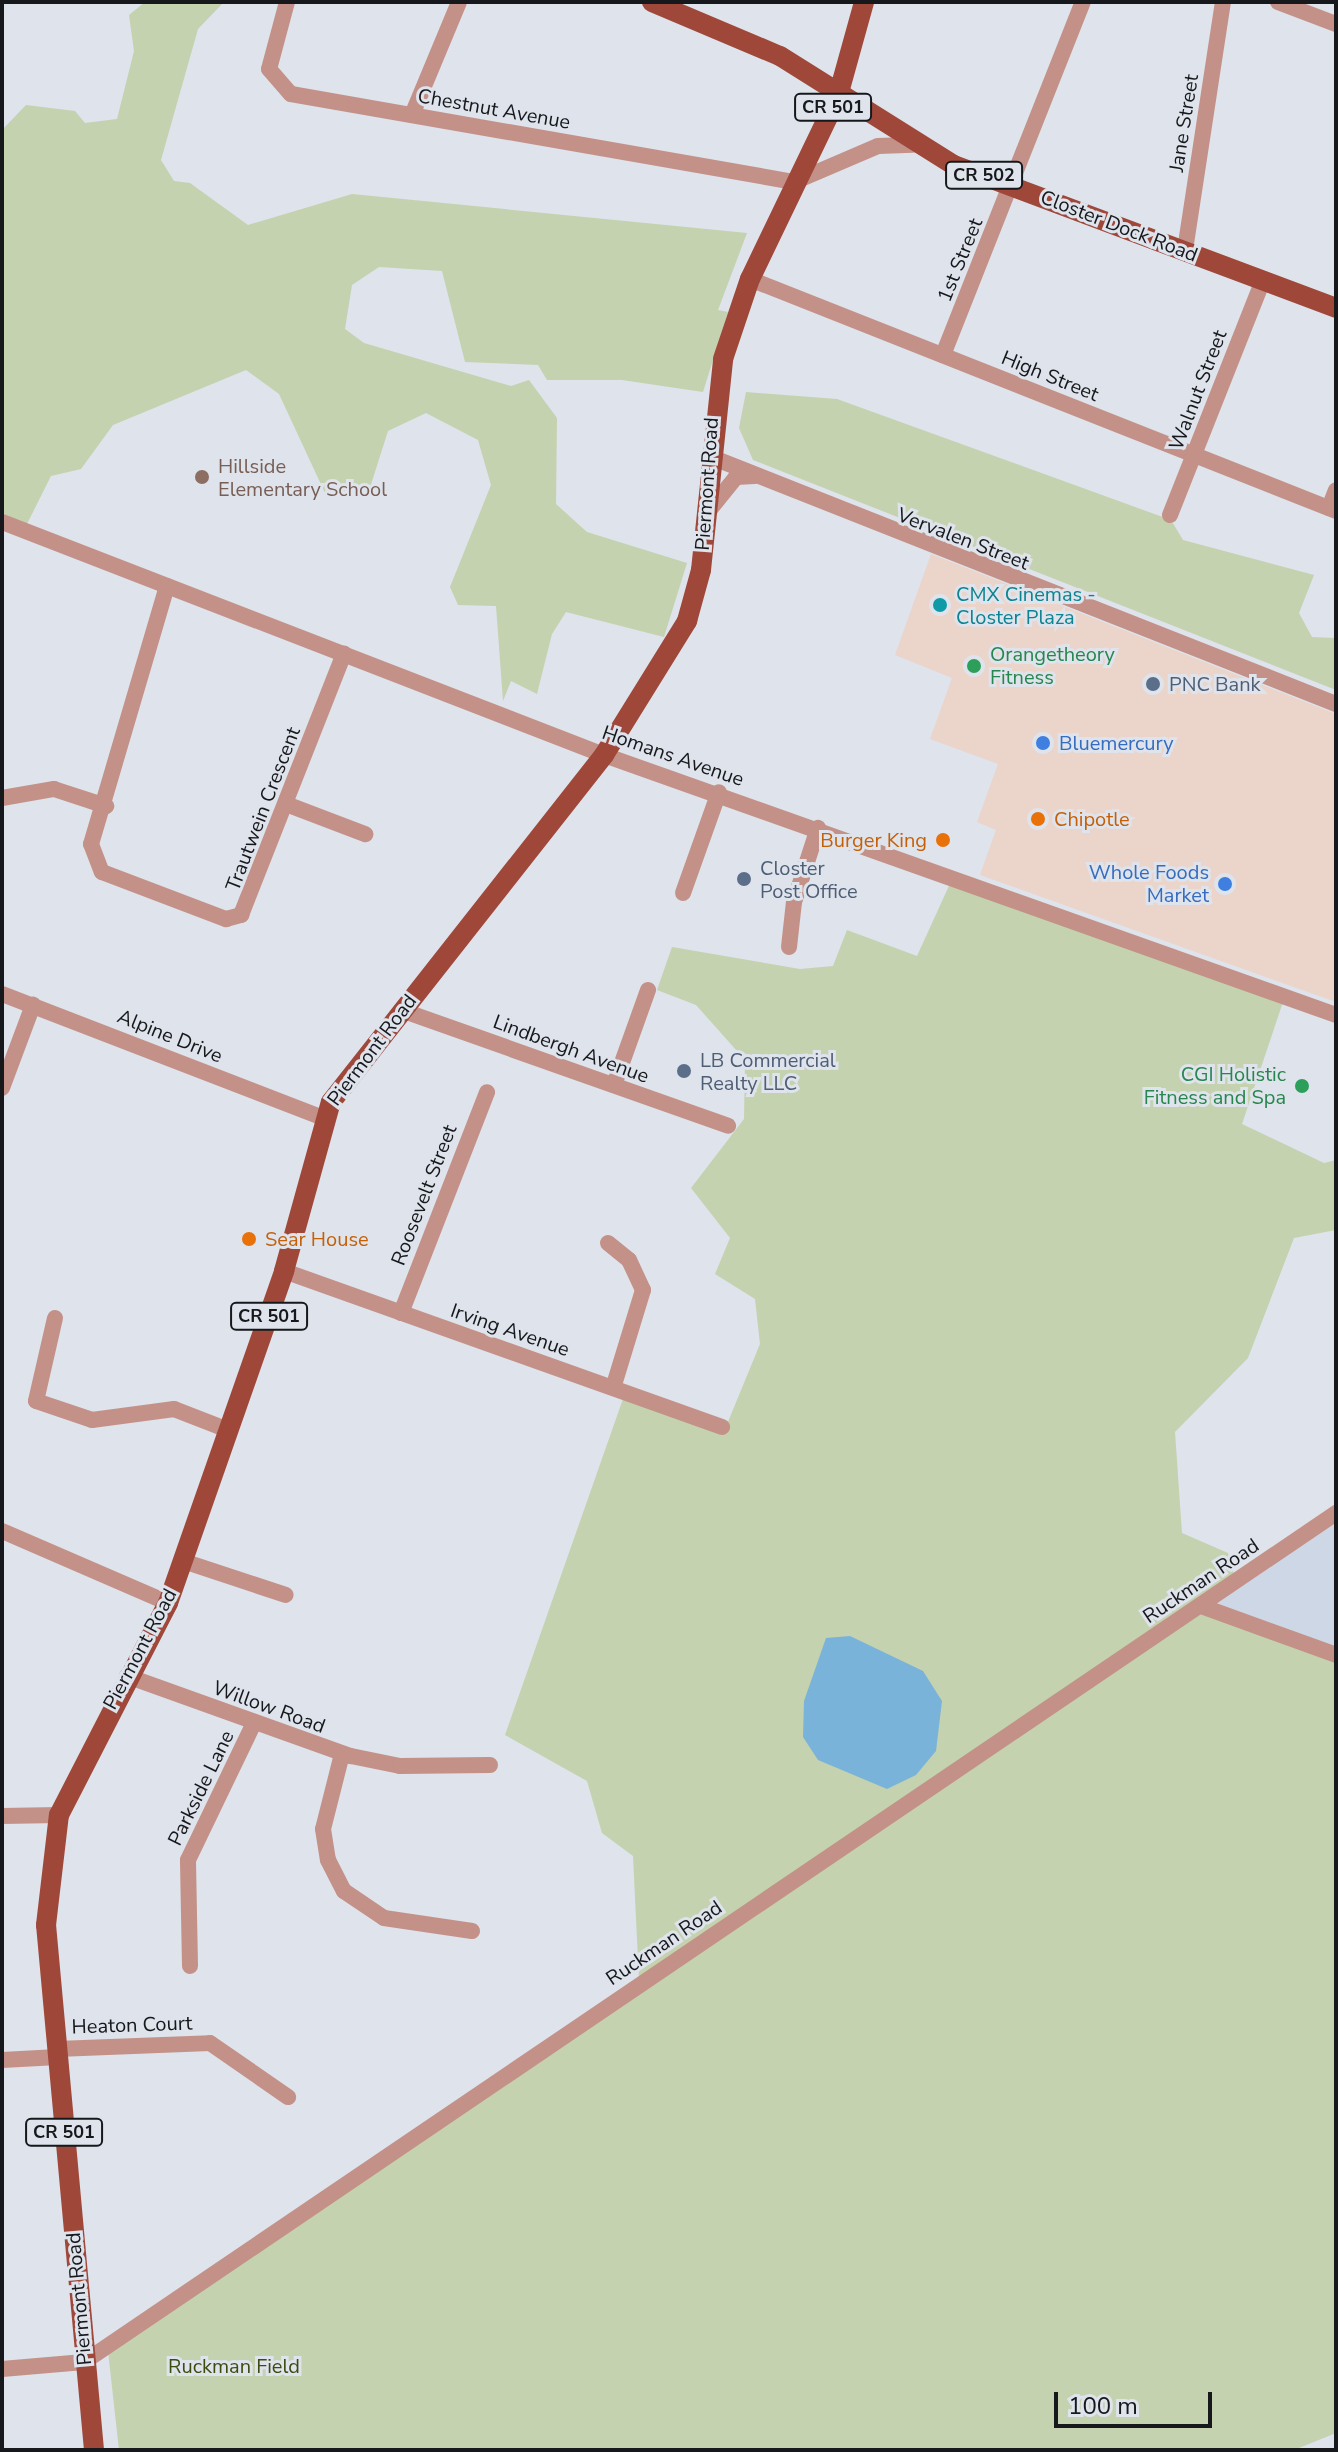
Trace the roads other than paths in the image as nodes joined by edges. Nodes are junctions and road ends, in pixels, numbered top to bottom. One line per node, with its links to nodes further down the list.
1 (287, 2): 10 (street, Chestnut Avenue)
2 (459, 2): 10 (street)
3 (652, 2): 9 (main road, Closter Dock Road / CR 502)
4 (864, 2): 9 (main road, Piermont Road / CR 501)
5 (1083, 2): 13 (street, 1st Street)
6 (1223, 2): 14 (street, Jane Street)
7 (1278, 2): 8 (street)
8 (1336, 24)
9 (838, 96): 11 (main road, Closter Dock Road / CR 502); 12 (main road, Piermont Road / CR 501)
10 (412, 115): 12 (street, Chestnut Avenue)
11 (913, 145): 12 (street); 13 (main road, Closter Dock Road / CR 502)
12 (794, 182): 15 (main road, Piermont Road / CR 501)
13 (1012, 185): 14 (main road, Closter Dock Road / CR 502); 18 (street, 1st Street)
14 (1185, 250): 16 (main road, Closter Dock Road / CR 502)
15 (750, 279): 18 (street, High Street); 20 (main road, Piermont Road / CR 501)
16 (1263, 280): 17 (main road, Closter Dock Road / CR 502); 19 (street, Walnut Street)
17 (1336, 308)
18 (943, 355): 19 (street, High Street)
19 (1194, 455): 23 (street, High Street); 25 (street, Walnut Street)
20 (711, 457): 21 (street, Vervalen Street); 24 (main road, Piermont Road / CR 501)
21 (754, 476): 24 (street); 29 (street, Vervalen Street)
22 (1336, 490): 23 (street)
23 (1332, 509)
24 (707, 515): 30 (main road, Piermont Road / CR 501)
25 (1170, 515)
26 (2, 522): 27 (street, Homans Avenue)
27 (167, 586): 28 (street, Homans Avenue); 34 (street, Trautwein Crescent)
28 (344, 654): 30 (street, Homans Avenue); 33 (street, Trautwein Crescent)
29 (1336, 704)
30 (604, 755): 31 (street, Homans Avenue); 42 (main road, Piermont Road / CR 501)
31 (719, 792): 35 (street, Homans Avenue); 37 (street)
32 (2, 798): 34 (street)
33 (286, 804): 34 (street, Trautwein Crescent); 36 (street)
34 (106, 806)
35 (818, 828): 38 (street); 43 (street, Homans Avenue)
36 (365, 834)
37 (683, 893)
38 (789, 947)
39 (648, 990): 44 (street)
40 (2, 994): 41 (street, Alpine Drive)
41 (33, 1005): 45 (street); 47 (street, Alpine Drive)
42 (401, 1010): 44 (street, Lindbergh Avenue); 47 (main road, Piermont Road / CR 501)
43 (1336, 1015)
44 (614, 1085): 48 (street, Lindbergh Avenue)
45 (2, 1088)
46 (487, 1092): 51 (street, Roosevelt Street)
47 (323, 1118): 50 (main road, Piermont Road / CR 501)
48 (728, 1126)
49 (608, 1243): 53 (street)
50 (284, 1271): 51 (street, Irving Avenue); 55 (main road, Piermont Road / CR 501)
51 (401, 1313): 53 (street, Irving Avenue)
52 (55, 1318): 55 (street)
53 (613, 1388): 54 (street, Irving Avenue)
54 (722, 1427)
55 (228, 1430): 58 (main road, Piermont Road / CR 501)
56 (1336, 1513): 61 (street, Ruckman Road)
57 (2, 1531): 60 (street)
58 (183, 1561): 59 (street); 60 (main road, Piermont Road / CR 501)
59 (286, 1595)
60 (168, 1603): 63 (main road, Piermont Road / CR 501)
61 (1201, 1606): 62 (street); 74 (street, Ruckman Road)
62 (1336, 1655)
63 (127, 1676): 64 (street, Willow Road); 67 (main road, Piermont Road / CR 501)
64 (254, 1723): 65 (street, Willow Road); 70 (street, Parkside Lane)
65 (342, 1754): 66 (street, Willow Road); 69 (street)
66 (490, 1765)
67 (59, 1815): 68 (street); 71 (main road, Piermont Road / CR 501)
68 (2, 1816)
69 (472, 1931)
70 (190, 1966)
71 (57, 2053): 72 (street, Heaton Court); 73 (street, Heaton Court); 74 (main road, Piermont Road / CR 501)
72 (2, 2060)
73 (288, 2097)
74 (84, 2362): 75 (street, Ruckman Road); 76 (main road, Piermont Road / CR 501)
75 (2, 2369)
76 (94, 2450)

